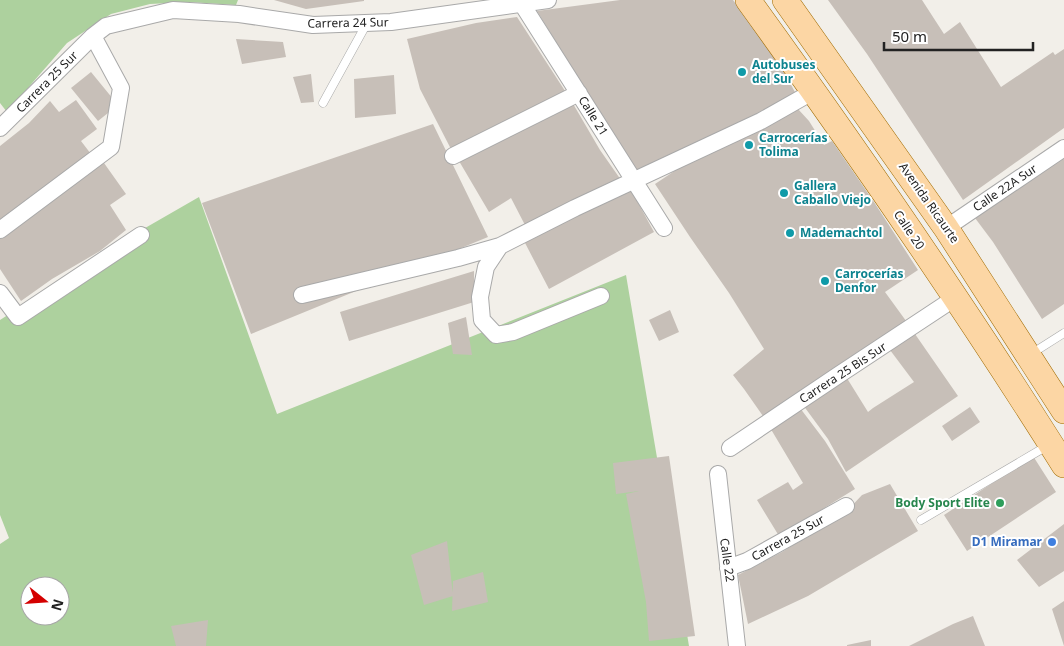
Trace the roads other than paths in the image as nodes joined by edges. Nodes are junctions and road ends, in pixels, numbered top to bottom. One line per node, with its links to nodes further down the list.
1 (548, 0): 4 (street, Carrera 24 Sur)
2 (748, 0): 7 (main road, Calle 20)
3 (785, 0): 15 (main road, Avenida Ricaurte)
4 (522, 4): 5 (street, Carrera 24 Sur); 8 (street, Calle 21)
5 (367, 23): 6 (street, Carrera 24 Sur); 9 (lane)
6 (93, 36): 10 (street, Carrera 25 Sur); 16 (street)
7 (814, 91): 13 (street); 22 (main road, Calle 20)
8 (579, 93): 12 (street); 13 (street, Calle 21)
9 (323, 103)
10 (0, 128)
11 (1064, 148): 15 (street, Calle 22A Sur)
12 (453, 156)
13 (634, 180): 14 (street, Calle 21); 18 (street)
14 (664, 228)
15 (946, 228): 24 (main road, Avenida Ricaurte)
16 (0, 230)
17 (141, 235): 19 (street)
18 (500, 246): 20 (street); 21 (street)
19 (0, 293)
20 (302, 295)
21 (601, 296)
22 (955, 298): 26 (main road, Calle 20); 27 (street, Carrera 25 Bis Sur)
23 (1064, 333): 24 (lane)
24 (1029, 355): 25 (main road, Avenida Ricaurte)
25 (1064, 411)
26 (1051, 444): 28 (main road, Calle 20); 31 (lane)
27 (730, 448)
28 (1064, 464)
29 (718, 474): 32 (street, Calle 22)
30 (846, 506): 32 (street, Carrera 25 Sur)
31 (921, 520)
32 (728, 568): 33 (street, Calle 22)
33 (737, 646)

